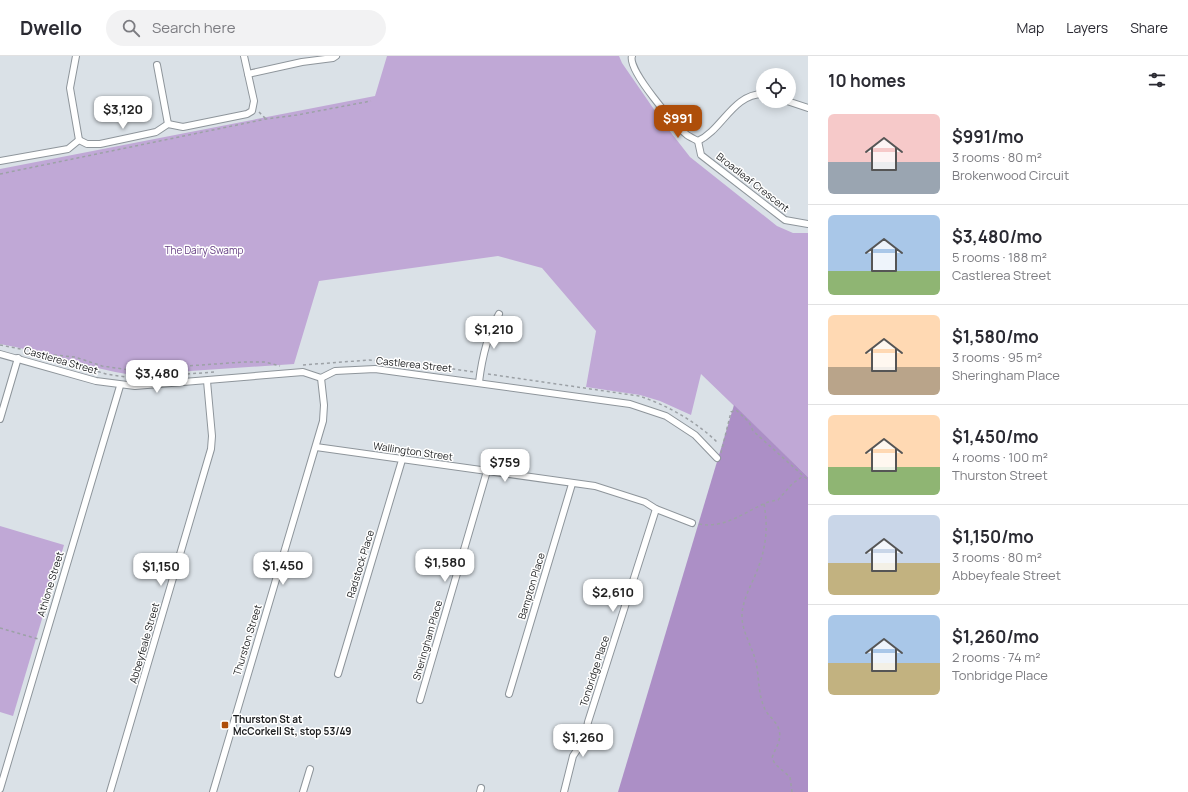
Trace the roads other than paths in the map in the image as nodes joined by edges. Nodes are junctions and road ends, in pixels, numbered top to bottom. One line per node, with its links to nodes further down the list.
1 (76, 56): 11 (street)
2 (244, 56): 6 (street)
3 (336, 56): 6 (street)
4 (632, 56): 12 (street)
5 (156, 65): 10 (street)
6 (248, 74): 10 (street)
7 (756, 94): 12 (street)
8 (796, 104): 9 (street)
9 (808, 108)
10 (168, 124): 11 (street)
11 (79, 140): 13 (street)
12 (698, 141): 14 (street, Broadleaf Crescent)
13 (0, 161)
14 (808, 224)
15 (499, 314): 20 (street)
16 (0, 354): 17 (street, Castlerea Street)
17 (18, 358): 21 (street, Castlerea Street); 22 (street)
18 (321, 378): 19 (street, Castlerea Street); 20 (street, Castlerea Street); 23 (street, Thurston Street)
19 (207, 381): 21 (street, Castlerea Street); 35 (street, Abbeyfeale Street)
20 (479, 382): 24 (street, Castlerea Street)
21 (120, 386): 34 (street, Athlone Street)
22 (0, 419)
23 (316, 447): 25 (street, Wallington Street); 36 (street, Thurston Street)
24 (717, 458)
25 (402, 460): 26 (street, Wallington Street); 30 (street, Radstock Place)
26 (487, 471): 27 (street, Wallington Street); 32 (street, Sheringham Place)
27 (572, 484): 28 (street, Wallington Street); 31 (street, Bampton Place)
28 (656, 509): 29 (street, Wallington Street); 38 (street, Tonbridge Place)
29 (692, 523)
30 (338, 674)
31 (509, 694)
32 (420, 700)
33 (310, 769): 37 (street)
34 (0, 789)
35 (110, 792)
36 (212, 792)
37 (303, 792)
38 (564, 792)

